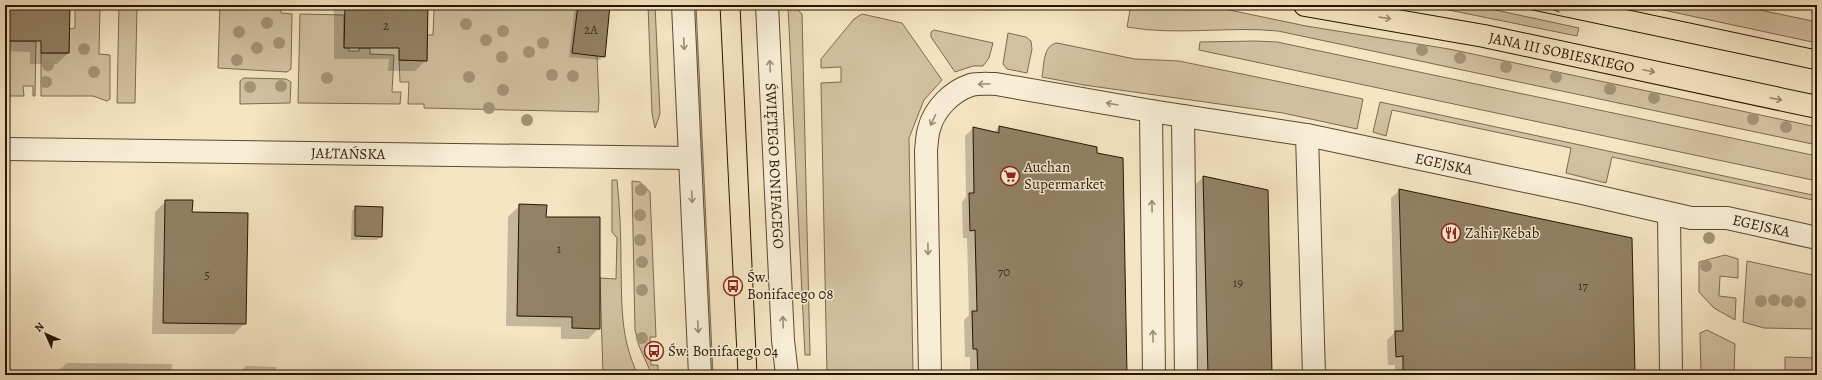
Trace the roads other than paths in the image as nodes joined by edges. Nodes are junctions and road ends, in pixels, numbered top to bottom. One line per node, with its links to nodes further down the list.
1 (683, 5): 9 (street, one-way to 9)
2 (768, 5): 13 (street, ŚWIĘTEGO BONIFACEGO, one-way to 2)
3 (1305, 5): 4 (main road, JANA III SOBIESKIEGO, one-way to 4)
4 (1817, 107)
5 (1151, 111): 6 (street, EGEJSKA); 14 (street, EGEJSKA, one-way to 14); 15 (street, one-way to 5)
6 (1183, 116): 7 (street, EGEJSKA); 16 (street)
7 (1307, 135): 10 (street, EGEJSKA); 17 (street)
8 (5, 149): 9 (street, JAŁTAŃSKA)
9 (690, 158): 12 (street, one-way to 12)
10 (1669, 214): 11 (street, EGEJSKA); 18 (street)
11 (1817, 238)
12 (700, 375)
13 (787, 375)
14 (930, 375)
15 (1154, 375)
16 (1186, 375)
17 (1314, 375)
18 (1672, 375)

